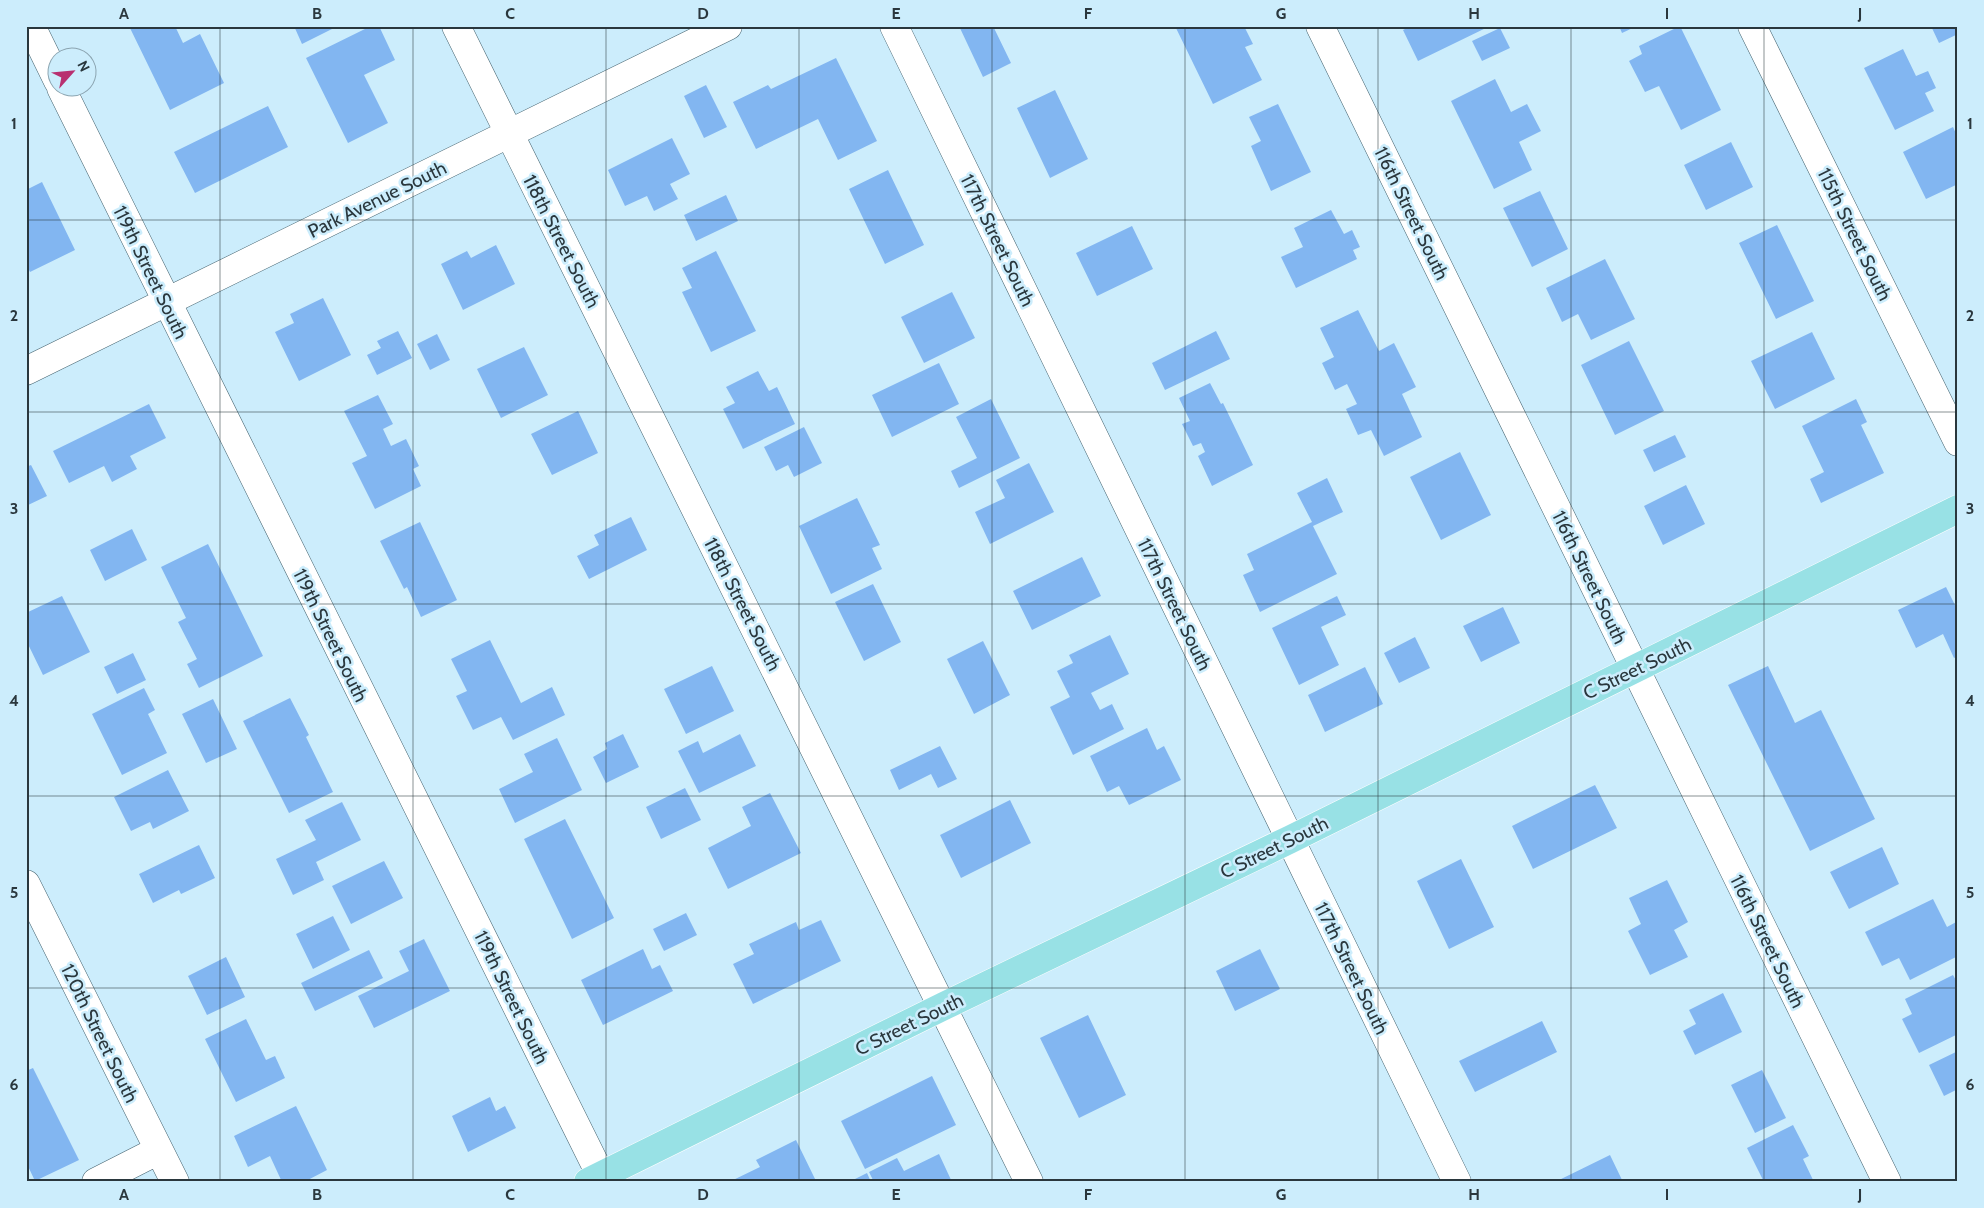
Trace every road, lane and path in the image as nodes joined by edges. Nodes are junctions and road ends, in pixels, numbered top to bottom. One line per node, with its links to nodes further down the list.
1 (31, 26): 7 (street)
2 (456, 26): 9 (street, 118th Street South)
3 (728, 26): 9 (street, Park Avenue South)
4 (894, 26): 15 (street, 117th Street South)
5 (1320, 26): 14 (street, 116th Street South)
6 (1752, 26): 12 (street, 115th Street South)
7 (48, 61)
8 (66, 98): 10 (street, 119th Street South)
9 (509, 134): 10 (street, Park Avenue South); 17 (street, 118th Street South)
10 (166, 302): 11 (street, Park Avenue South); 19 (street, 119th Street South)
11 (26, 371)
12 (1958, 442)
13 (1958, 509): 14 (main road, C Street South)
14 (1635, 668): 15 (main road, C Street South); 24 (street, 116th Street South)
15 (1289, 840): 17 (main road, C Street South); 23 (street, 117th Street South)
16 (26, 884): 18 (street, 120th Street South)
17 (944, 1006): 19 (main road, C Street South); 22 (street, 118th Street South)
18 (159, 1150): 20 (street); 21 (street, 120th Street South)
19 (597, 1180)
20 (96, 1182)
21 (175, 1182)
22 (1029, 1182)
23 (1457, 1182)
24 (1886, 1182)

